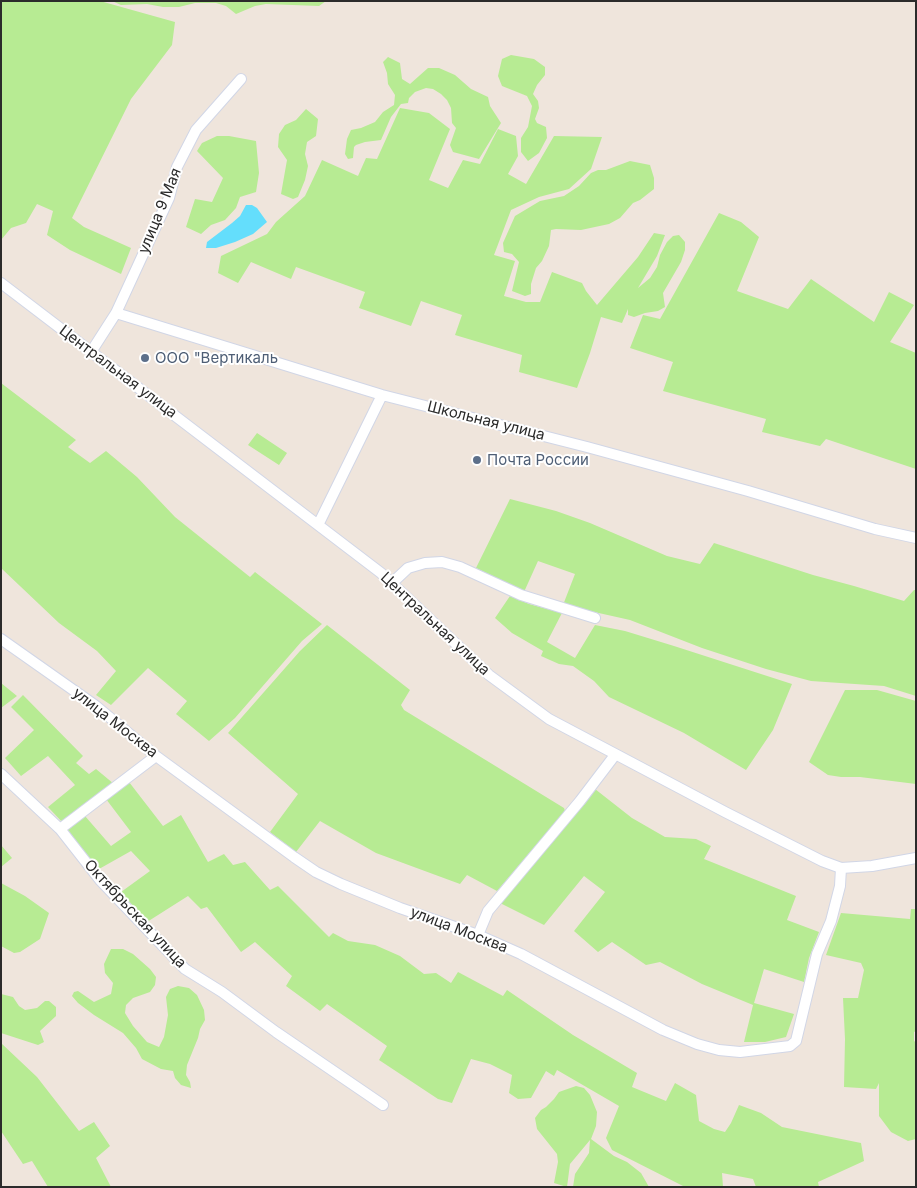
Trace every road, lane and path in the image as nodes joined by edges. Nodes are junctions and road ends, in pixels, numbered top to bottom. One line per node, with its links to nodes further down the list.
1 (241, 79): 3 (street, улица 9 Мая)
2 (1, 283): 4 (street, Центральная улица)
3 (116, 313): 4 (street, улица 9 Мая); 5 (street, Школьная улица)
4 (91, 352): 6 (street, Центральная улица)
5 (382, 395): 6 (street); 7 (street, Школьная улица)
6 (318, 525): 8 (street, Центральная улица)
7 (916, 538)
8 (392, 583): 9 (street); 11 (street, Центральная улица)
9 (595, 618)
10 (1, 639): 12 (street, улица Москва)
11 (615, 755): 16 (street, Центральная улица); 17 (street)
12 (156, 756): 14 (street); 17 (street, улица Москва)
13 (1, 774): 14 (street, Октябрьская улица)
14 (60, 829): 18 (street, Октябрьская улица)
15 (916, 858): 16 (street, Центральная улица)
16 (841, 868): 17 (street, улица Москва)
17 (478, 935)
18 (383, 1105)

